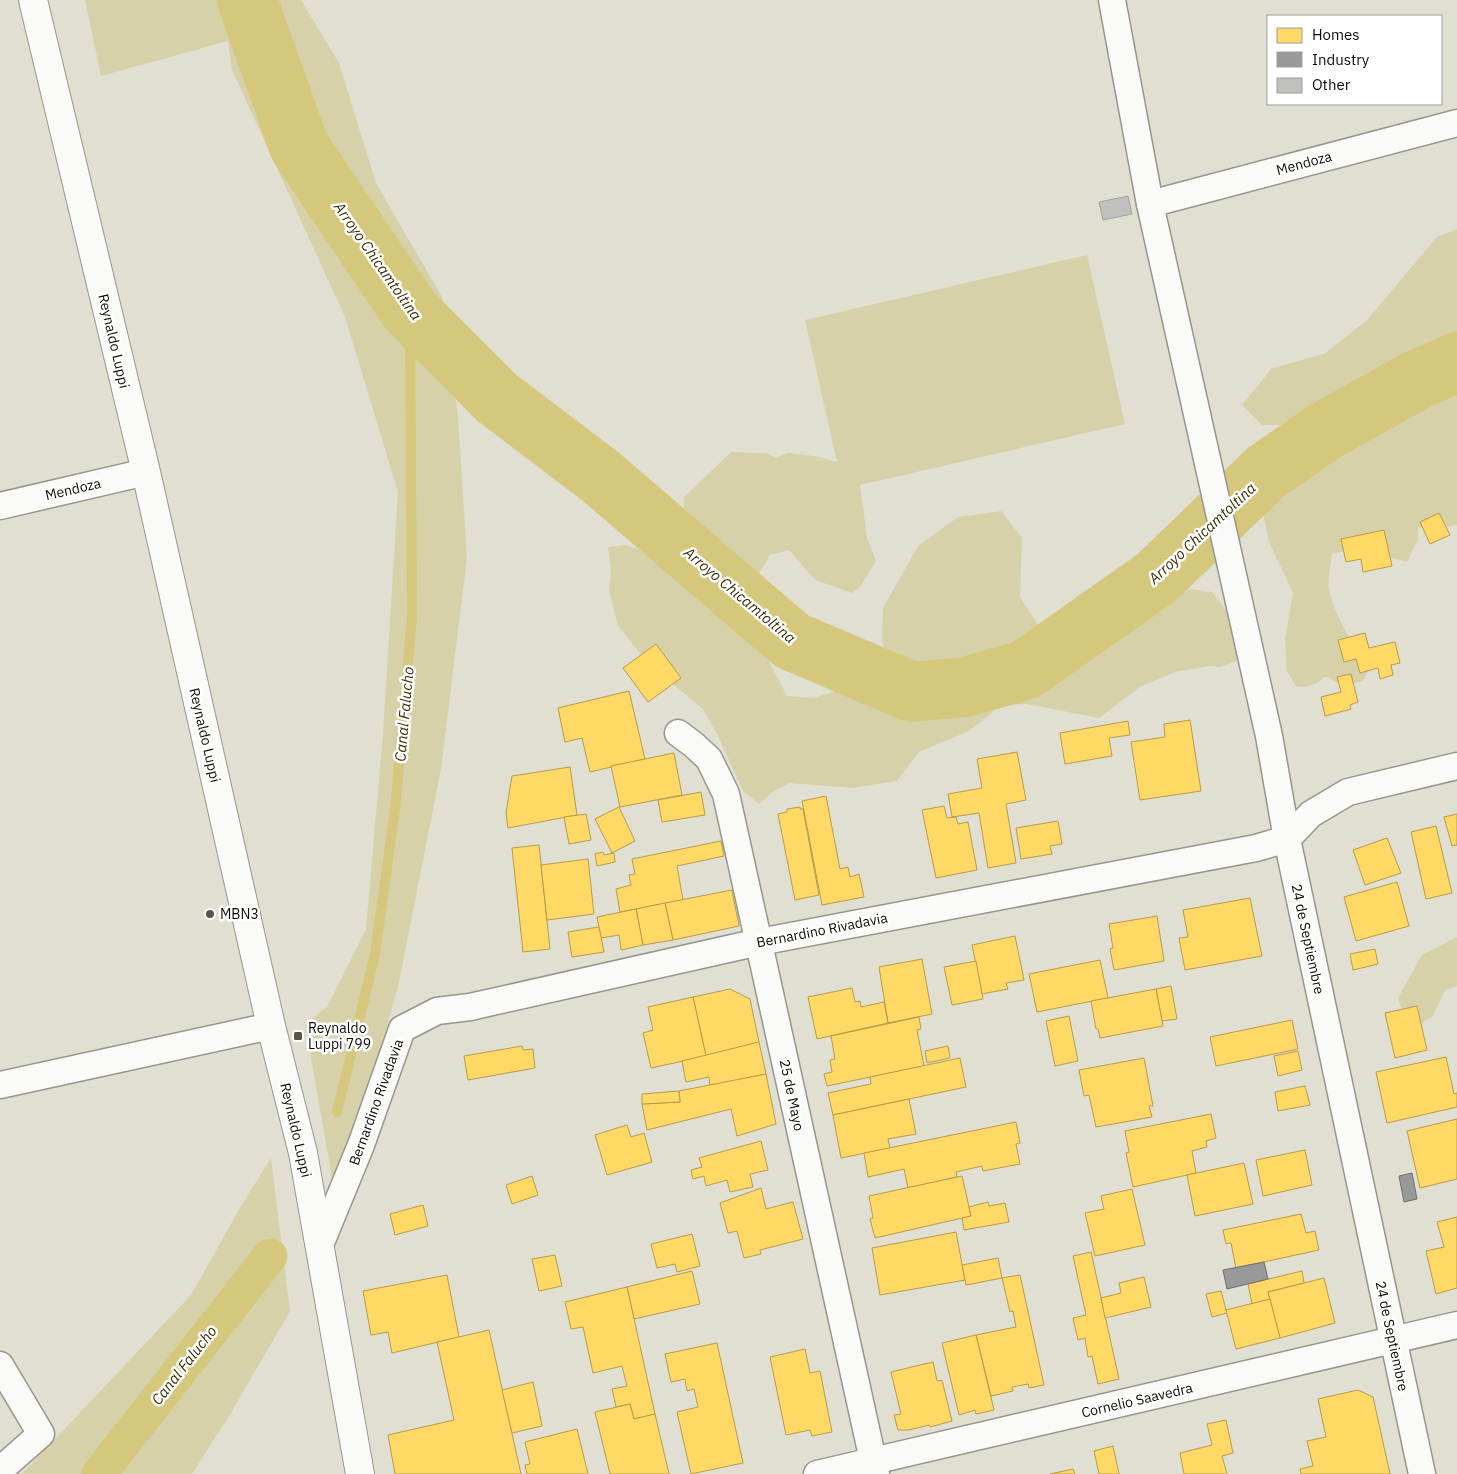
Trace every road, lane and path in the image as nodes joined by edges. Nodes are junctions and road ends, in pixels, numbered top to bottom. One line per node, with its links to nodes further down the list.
1 (33, 0): 5 (street, Reynaldo Luppi)
2 (1112, 0): 4 (street, 24 de Septiembre)
3 (1457, 122): 4 (street, Mendoza)
4 (1150, 204): 9 (street, 24 de Septiembre)
5 (146, 472): 6 (street, Mendoza); 11 (street, Reynaldo Luppi)
6 (0, 506)
7 (678, 732): 10 (street, 25 de Mayo)
8 (1457, 766): 9 (street)
9 (1288, 839): 10 (street, Bernardino Rivadavia); 15 (street, 24 de Septiembre)
10 (758, 942): 13 (street, Bernardino Rivadavia); 17 (street, 25 de Mayo)
11 (271, 1026): 12 (street); 13 (street, Reynaldo Luppi)
12 (0, 1085)
13 (320, 1245): 19 (street, Reynaldo Luppi)
14 (1457, 1325): 15 (street, Cornelio Saavedra)
15 (1393, 1340): 17 (street, Cornelio Saavedra); 21 (street, 24 de Septiembre)
16 (0, 1364): 18 (street)
17 (874, 1468): 20 (street, Cornelio Saavedra)
18 (0, 1470)
19 (360, 1474)
20 (817, 1474)
21 (1422, 1474)

